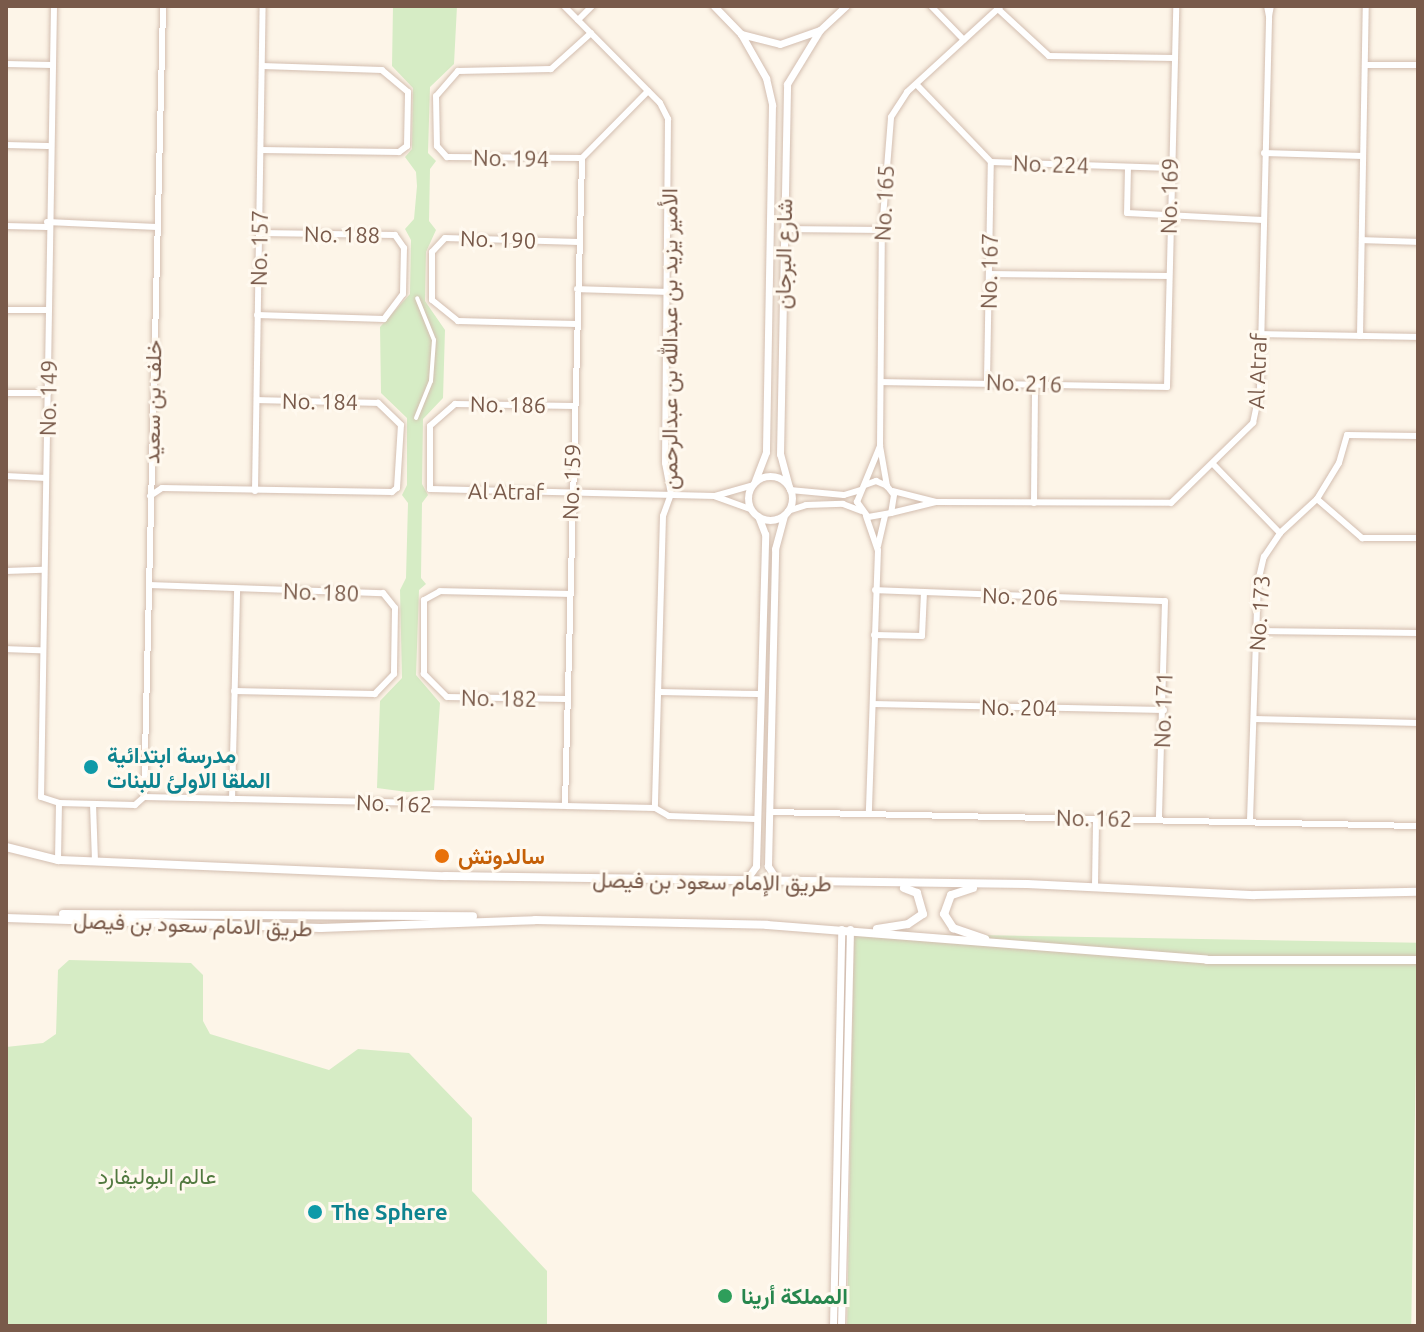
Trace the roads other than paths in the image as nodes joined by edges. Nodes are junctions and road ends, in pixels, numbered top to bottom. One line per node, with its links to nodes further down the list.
1 (54, 6): 20 (street, No. 149)
2 (163, 6): 39 (street, خلف بن سعيد)
3 (263, 6): 23 (street, No. 157)
4 (564, 6): 13 (street, الأمير يزيد بن عبدالله بن عبدالرحمن)
5 (592, 6): 13 (street)
6 (714, 6): 16 (street, شارع البرجان)
7 (846, 6): 14 (street)
8 (931, 6): 17 (street)
9 (1176, 6): 18 (street, No. 169)
10 (1269, 6): 29 (street, Al Atraf)
11 (1366, 6): 21 (street)
12 (999, 7): 17 (street, No. 165); 18 (street)
13 (578, 20): 15 (street, الأمير يزيد بن عبدالله بن عبدالرحمن)
14 (820, 30): 16 (street); 40 (street, شارع البرجان)
15 (591, 33): 25 (street, الأمير يزيد بن عبدالله بن عبدالرحمن); 31 (street, No. 194)
16 (741, 34): 72 (street, شارع البرجان)
17 (964, 40): 24 (street, No. 165)
18 (1174, 58): 34 (street, No. 169)
19 (6, 64): 20 (street)
20 (52, 65): 27 (street, No. 149)
21 (1365, 65): 22 (street); 30 (street)
22 (1418, 65)
23 (262, 66): 28 (street, No. 157); 28 (street)
24 (917, 85): 32 (street, No. 224); 41 (street, No. 165)
25 (648, 91): 31 (street, No. 194); 49 (street, الأمير يزيد بن عبدالله بن عبدالرحمن)
26 (6, 145): 27 (street)
27 (48, 146): 37 (street, No. 149)
28 (261, 150): 42 (street, No. 157)
29 (1264, 153): 30 (street); 36 (street, Al Atraf)
30 (1363, 156): 43 (street)
31 (582, 158): 44 (street, No. 159)
32 (991, 162): 33 (street, No. 224); 46 (street, No. 167)
33 (1128, 167): 34 (street, No. 224); 35 (street)
34 (1170, 168): 35 (street, No. 169)
35 (1170, 215): 36 (street); 47 (street, No. 169)
36 (1263, 220): 55 (street, Al Atraf)
37 (47, 224): 38 (street); 39 (street); 52 (street, No. 149)
38 (6, 226)
39 (157, 227): 80 (street, خلف بن سعيد)
40 (784, 229): 41 (street); 76 (street, شارع البرجان)
41 (882, 230): 59 (street, No. 165)
42 (260, 233): 53 (street, No. 157); 53 (street, No. 188)
43 (1362, 240): 45 (street); 56 (street)
44 (579, 242): 48 (street, No. 159); 54 (street, No. 190)
45 (1418, 242)
46 (990, 274): 47 (street); 58 (street, No. 167)
47 (1167, 276): 61 (street, No. 169)
48 (577, 289): 49 (street); 54 (street, No. 159)
49 (667, 292): 79 (street, الأمير يزيد بن عبدالله بن عبدالرحمن)
50 (417, 298): 66 (street)
51 (6, 310): 52 (street)
52 (49, 310): 63 (street, No. 149)
53 (257, 315): 64 (street, No. 157)
54 (577, 324): 65 (street, No. 159)
55 (1259, 334): 56 (street); 69 (street, Al Atraf)
56 (1360, 336): 57 (street)
57 (1418, 337)
58 (987, 381): 59 (street, No. 216); 60 (street, No. 216)
59 (881, 382): 68 (street, No. 165)
60 (1035, 384): 61 (street, No. 216); 84 (street)
61 (1167, 387)
62 (6, 393): 63 (street)
63 (48, 393): 71 (street, No. 149)
64 (257, 400): 77 (street, No. 157); 77 (street, No. 184)
65 (574, 406): 75 (street, No. 186); 78 (street, No. 159)
66 (416, 418)
67 (1418, 436): 82 (street, No. 173)
68 (880, 446): 73 (street); 74 (street)
69 (1214, 465): 84 (street, Al Atraf); 90 (street)
70 (6, 476): 71 (street)
71 (46, 478): 93 (street, No. 149)
72 (752, 483): 76 (street); 81 (street); 85 (street, شارع البرجان)
73 (862, 488): 74 (street, Al Atraf); 76 (street); 86 (street)
74 (890, 488): 83 (street, Al Atraf); 88 (street)
75 (442, 489): 78 (street, Al Atraf)
76 (790, 489): 87 (street, شارع البرجان)
77 (255, 491): 80 (street)
78 (571, 492): 79 (street, Al Atraf); 99 (street, No. 159)
79 (671, 494): 81 (street, Al Atraf); 107 (street, الأمير يزيد بن عبدالله بن عبدالرحمن)
80 (150, 496): 95 (street, خلف بن سعيد)
81 (715, 496): 85 (street)
82 (1317, 499): 90 (street, No. 173); 91 (street)
83 (936, 502): 84 (street, Al Atraf); 88 (street, Al Atraf)
84 (1034, 503)
85 (750, 509): 89 (street)
86 (863, 513): 87 (street); 88 (street, Al Atraf); 92 (street)
87 (786, 514): 89 (street); 120 (street, شارع البرجان)
88 (888, 514): 92 (street)
89 (758, 516): 108 (street)
90 (1280, 533): 101 (street, No. 173)
91 (1418, 538)
92 (878, 550): 97 (street)
93 (43, 570): 94 (street); 105 (street, No. 149)
94 (6, 571)
95 (149, 585): 96 (street, No. 180); 114 (street, خلف بن سعيد)
96 (237, 589): 106 (street); 106 (street, No. 180)
97 (875, 590): 98 (street, No. 206); 103 (street)
98 (924, 592): 100 (street, No. 206); 103 (street)
99 (569, 594): 109 (street, No. 159); 109 (street, No. 182)
100 (1165, 601): 111 (street, No. 171)
101 (1257, 631): 102 (street); 112 (street, No. 173)
102 (1418, 633)
103 (874, 635): 110 (street)
104 (6, 649): 105 (street)
105 (43, 650): 116 (street, No. 149)
106 (234, 691): 115 (street)
107 (660, 692): 108 (street); 119 (street, الأمير يزيد بن عبدالله بن عبدالرحمن)
108 (759, 694): 122 (street)
109 (566, 699): 118 (street, No. 159)
110 (873, 704): 111 (street, No. 204); 121 (street)
111 (1164, 710): 124 (street, No. 171)
112 (1254, 719): 113 (street); 125 (street, No. 173)
113 (1418, 723)
114 (144, 797): 115 (street, No. 162); 117 (street, No. 162)
115 (232, 799): 118 (street, No. 162)
116 (59, 803): 117 (street, No. 162); 128 (street)
117 (93, 804): 129 (street)
118 (565, 805): 119 (street, No. 162)
119 (655, 808): 122 (street, No. 162)
120 (770, 812): 121 (street, No. 162); 131 (street, شارع البرجان)
121 (869, 813): 123 (street, No. 162)
122 (755, 819): 130 (street)
123 (1096, 819): 124 (street, No. 162); 134 (street)
124 (1159, 819): 125 (street, No. 162)
125 (1250, 820): 126 (street, No. 162)
126 (1418, 826)
127 (6, 847): 128 (main road, طريق الإمام سعود بن فيصل)
128 (58, 860): 129 (main road, طريق الإمام سعود بن فيصل)
129 (95, 861): 130 (main road, طريق الإمام سعود بن فيصل)
130 (745, 882): 131 (main road, طريق الإمام سعود بن فيصل)
131 (782, 883): 132 (main road, طريق الإمام سعود بن فيصل)
132 (892, 884): 133 (main road, طريق الإمام سعود بن فيصل); 141 (main road)
133 (1010, 884): 134 (main road, طريق الإمام سعود بن فيصل); 142 (main road)
134 (1095, 886): 135 (main road, طريق الإمام سعود بن فيصل)
135 (1418, 892)
136 (6, 918): 137 (main road, طريق الامام سعود بن فيصل)
137 (23, 918): 138 (main road, طريق الإمام سعود بن فيصل); 139 (main road, طريق الامام سعود بن فيصل)
138 (504, 920): 139 (main road, طريق الإمام سعود بن فيصل); 140 (main road, طريق الإمام سعود بن فيصل)
139 (381, 926)
140 (846, 929): 141 (main road, طريق الإمام سعود بن فيصل); 144 (street); 145 (street)
141 (868, 931): 142 (main road, طريق الإمام سعود بن فيصل)
142 (1004, 944): 143 (main road, طريق الإمام سعود بن فيصل)
143 (1418, 960)
144 (833, 1326)
145 (841, 1326)

